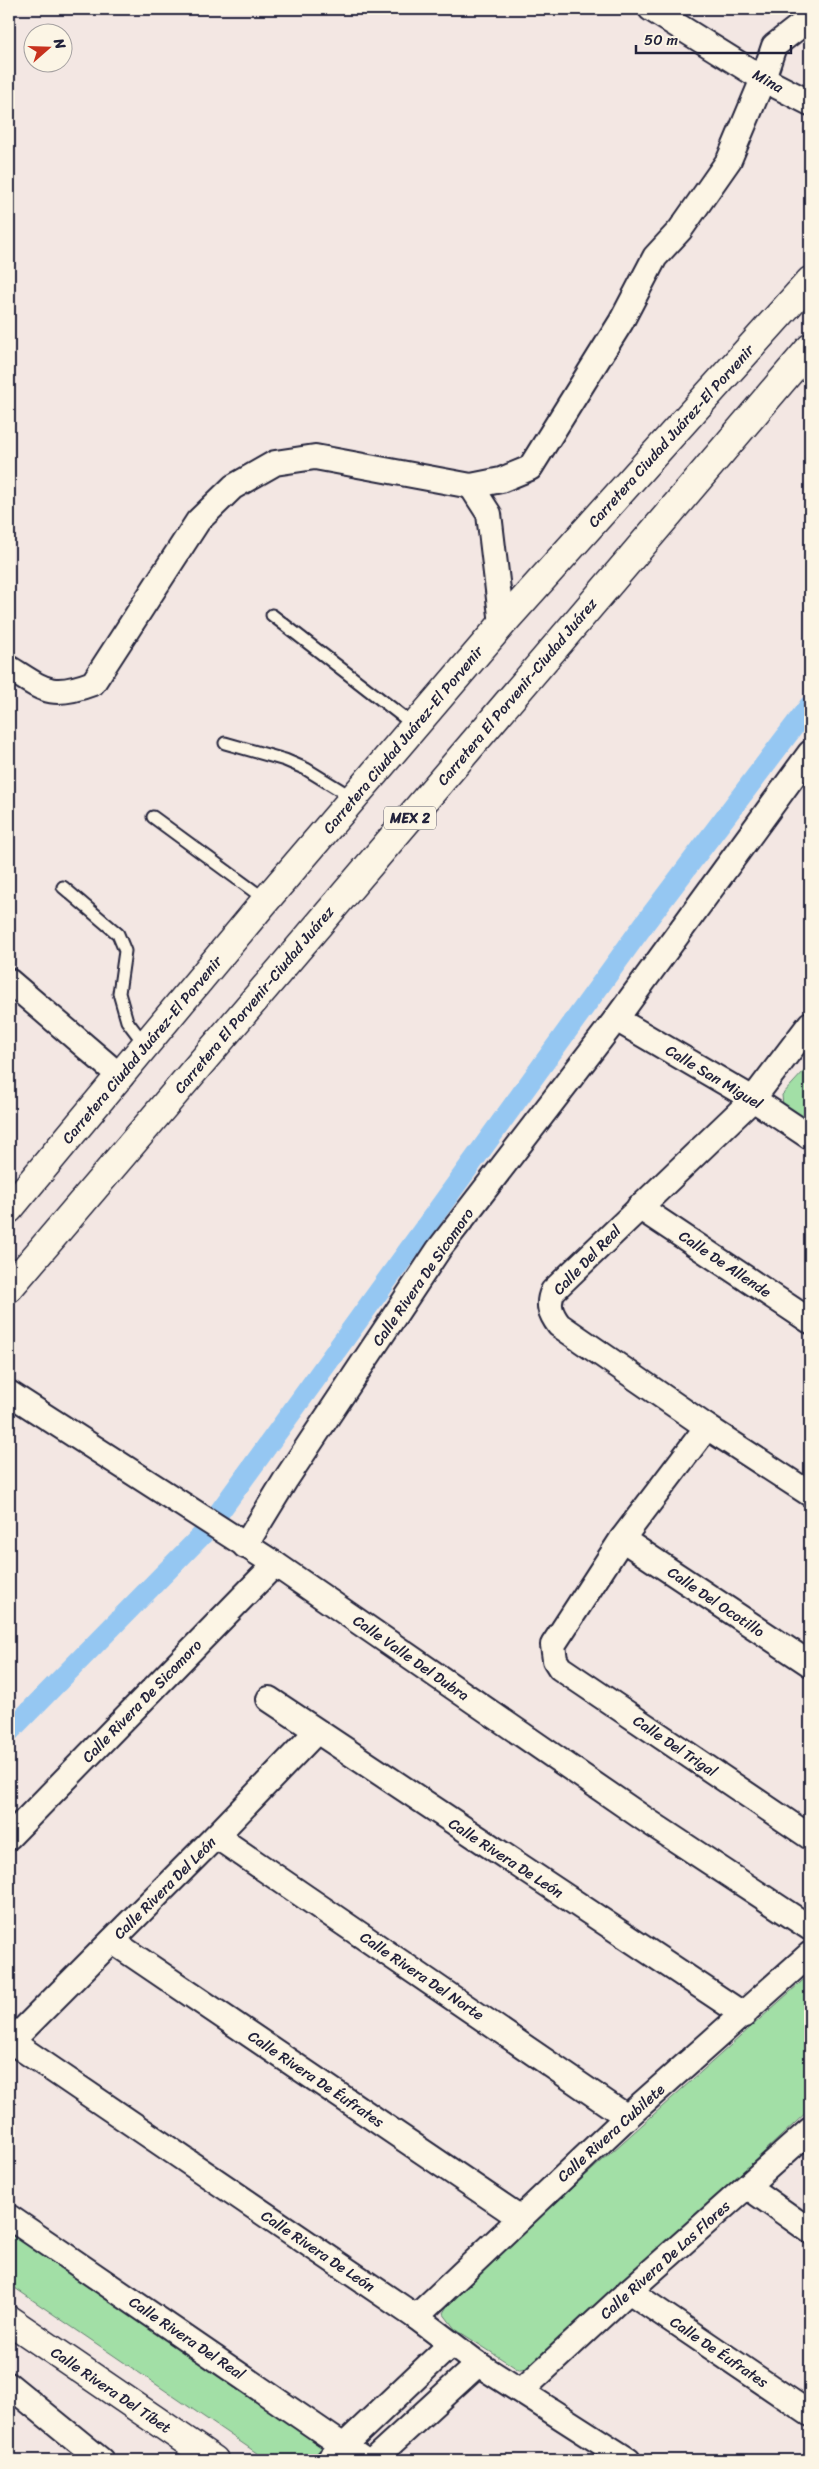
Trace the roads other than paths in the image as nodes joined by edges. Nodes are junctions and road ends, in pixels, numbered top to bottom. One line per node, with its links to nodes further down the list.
1 (651, 9): 3 (street, Mina)
2 (810, 18): 3 (street)
3 (763, 79): 4 (street, Mina); 7 (street)
4 (810, 103)
5 (810, 281): 9 (main road, Carretera Ciudad Juárez-El Porvenir)
6 (810, 348): 28 (main road, Carretera El Porvenir-Ciudad Juárez / MEX 2)
7 (471, 486): 9 (street); 10 (street)
8 (272, 615): 11 (lane)
9 (502, 624): 11 (main road, Carretera Ciudad Juárez-El Porvenir)
10 (9, 668)
11 (415, 727): 14 (main road, Carretera Ciudad Juárez-El Porvenir)
12 (225, 744): 14 (lane)
13 (808, 760): 19 (street, Calle Rivera De Sicomoro)
14 (354, 798): 17 (main road, Carretera Ciudad Juárez-El Porvenir)
15 (153, 816): 17 (lane)
16 (63, 887): 21 (lane)
17 (266, 900): 21 (main road, Carretera Ciudad Juárez-El Porvenir)
18 (9, 981): 23 (street)
19 (616, 1019): 24 (street, Calle San Miguel); 34 (street, Calle Rivera De Sicomoro)
20 (810, 1024): 22 (street, Calle Del Real)
21 (146, 1046): 23 (main road, Carretera Ciudad Juárez-El Porvenir)
22 (803, 1048): 24 (street, Calle Del Real)
23 (121, 1077): 27 (main road, Carretera Ciudad Juárez-El Porvenir)
24 (753, 1099): 25 (street, Calle San Miguel); 26 (street, Calle Del Real)
25 (810, 1137)
26 (639, 1207): 29 (street, Calle De Allende); 31 (street, Calle Del Real)
27 (9, 1209)
28 (9, 1288)
29 (810, 1321)
30 (9, 1393): 34 (street, Calle Valle Del Dubra)
31 (707, 1427): 32 (street, Calle Del Real); 33 (street)
32 (810, 1494)
33 (622, 1539): 36 (street, Calle Del Ocotillo); 40 (street, Calle Del Trigal)
34 (238, 1542): 35 (street, Calle Valle Del Dubra)
35 (275, 1564): 41 (street, Calle Rivera De Sicomoro); 42 (street, Calle Valle Del Dubra)
36 (810, 1664)
37 (269, 1699): 38 (street, Calle Rivera De León)
38 (316, 1732): 39 (street, Calle Rivera Del León); 45 (street, Calle Rivera De León)
39 (216, 1836): 43 (street, Calle Rivera Del León); 47 (street, Calle Rivera Del Norte)
40 (810, 1837)
41 (9, 1838)
42 (810, 1928)
43 (112, 1941): 46 (street, Calle Rivera Del León); 51 (street, Calle Rivera De Éufrates)
44 (810, 1954): 45 (street, Calle Rivera Cubilete)
45 (744, 2015): 47 (street, Calle Rivera Cubilete)
46 (10, 2041): 54 (street, Calle Rivera De León)
47 (628, 2116): 51 (street, Calle Rivera Cubilete)
48 (810, 2130): 49 (street, Calle Rivera De Las Flores)
49 (748, 2187): 52 (street); 53 (street, Calle Rivera De Las Flores)
50 (9, 2217): 61 (street, Calle Rivera Del Real)
51 (519, 2217): 54 (street, Calle Rivera Cubilete)
52 (810, 2231)
53 (629, 2291): 59 (street, Calle Rivera De Las Flores); 60 (street, Calle De Éufrates)
54 (416, 2317): 56 (street, Calle Rivera De León)
55 (9, 2320): 63 (main road, Calle Rivera Del Tíbet)
56 (451, 2344): 57 (street, Calle Rivera De León); 61 (street)
57 (478, 2364): 59 (street, Calle Rivera De León); 65 (street)
58 (9, 2385): 62 (street)
59 (521, 2391): 66 (street, Calle Rivera De León)
60 (810, 2414)
61 (337, 2453): 64 (street, Calle Rivera Del Real)
62 (102, 2460)
63 (214, 2460)
64 (364, 2460)
65 (373, 2460)
66 (628, 2460)

